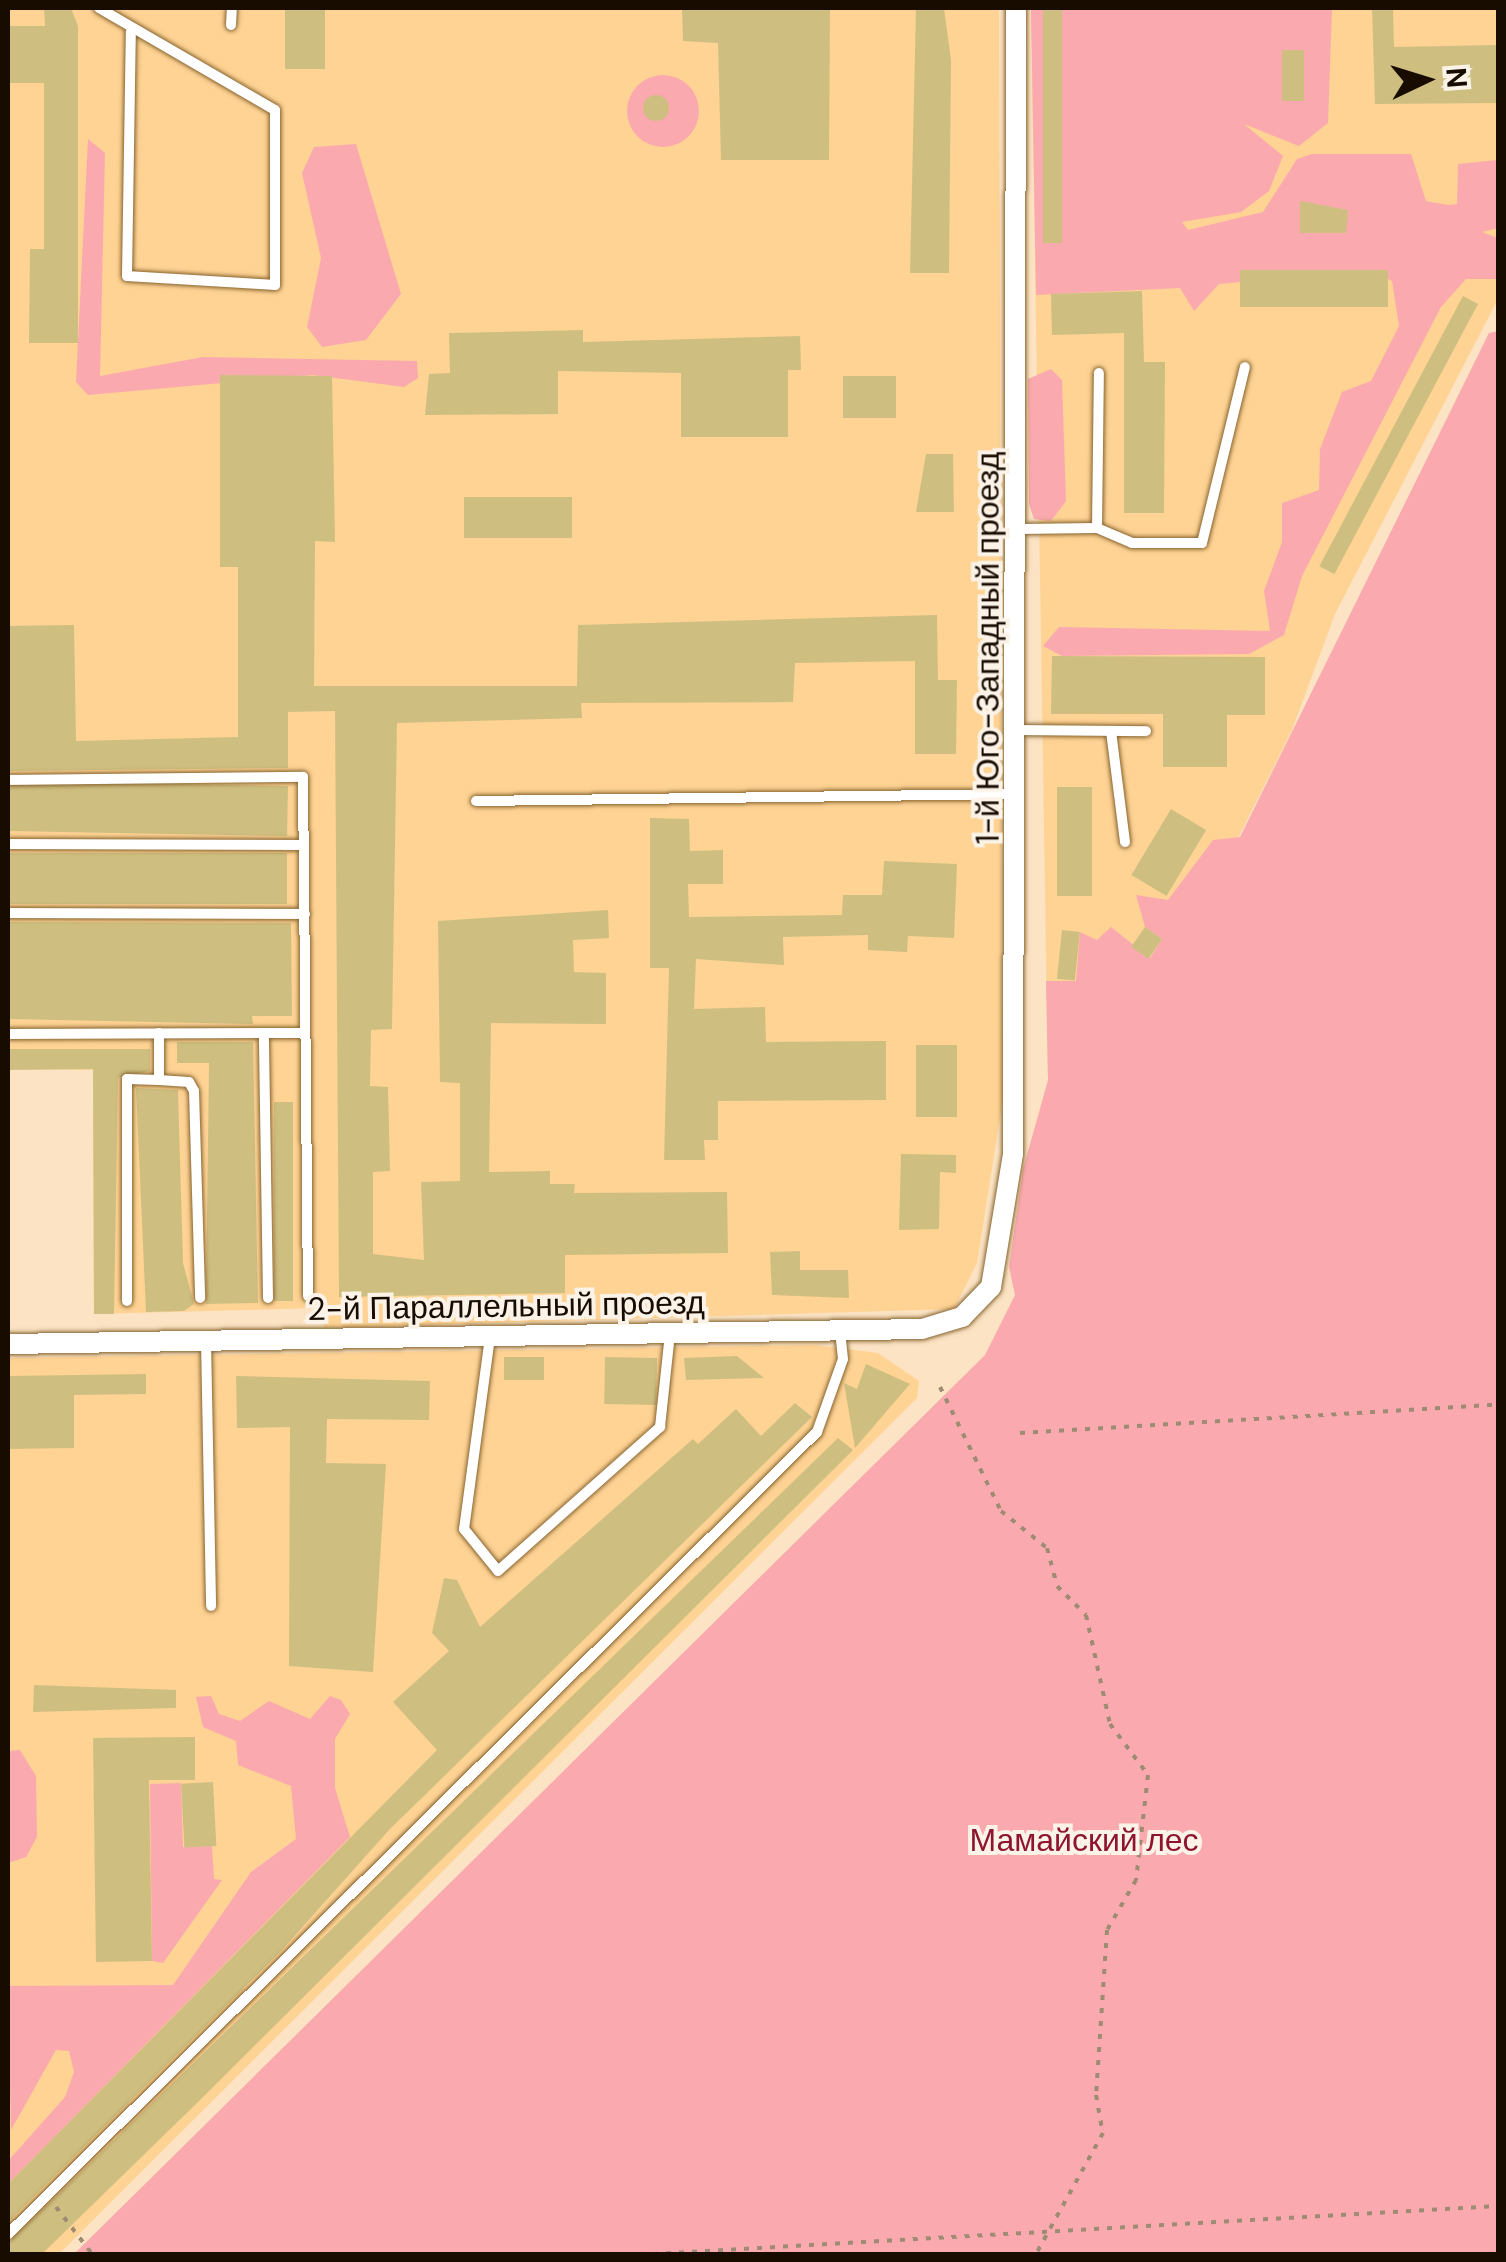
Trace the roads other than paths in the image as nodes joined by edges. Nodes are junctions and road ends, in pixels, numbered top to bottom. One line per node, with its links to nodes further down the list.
1 (100, 8): 5 (lane)
2 (232, 8): 4 (lane)
3 (1016, 8): 9 (street, 1-й Юго-Западный проезд)
4 (231, 24)
5 (131, 32): 5 (lane)
6 (1245, 367): 8 (lane)
7 (1099, 373): 8 (lane)
8 (1097, 528): 9 (lane)
9 (1019, 529): 10 (street, 1-й Юго-Западный проезд)
10 (1019, 730): 11 (lane); 14 (street, 1-й Юго-Западный проезд)
11 (1110, 731): 12 (lane); 16 (lane)
12 (1146, 731)
13 (8, 780): 18 (lane)
14 (1018, 794): 15 (lane); 26 (street, 1-й Юго-Западный проезд)
15 (476, 801)
16 (1125, 842)
17 (8, 844): 18 (lane)
18 (304, 846): 20 (lane)
19 (8, 913): 20 (lane)
20 (304, 914): 22 (lane)
21 (264, 1033): 22 (lane); 24 (lane); 29 (lane)
22 (305, 1033): 27 (lane)
23 (8, 1034): 24 (lane)
24 (159, 1034): 25 (lane)
25 (159, 1080): 28 (lane); 30 (lane)
26 (991, 1287): 31 (street, 2-й Параллельный проезд)
27 (308, 1296)
28 (200, 1298)
29 (268, 1298)
30 (127, 1302)
31 (840, 1330): 32 (street, 2-й Параллельный проезд); 37 (lane)
32 (670, 1333): 33 (street, 2-й Параллельный проезд); 33 (lane)
33 (490, 1336): 34 (street, 2-й Параллельный проезд)
34 (206, 1341): 35 (street, 2-й Параллельный проезд); 36 (lane)
35 (8, 1344)
36 (211, 1606)
37 (8, 2234)

